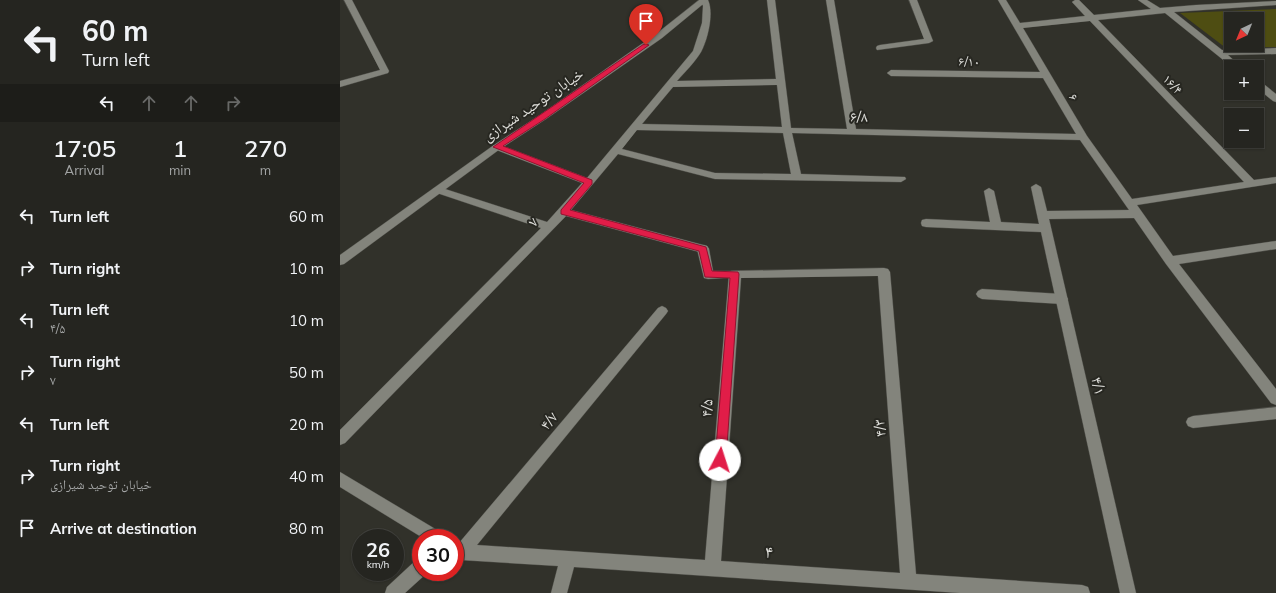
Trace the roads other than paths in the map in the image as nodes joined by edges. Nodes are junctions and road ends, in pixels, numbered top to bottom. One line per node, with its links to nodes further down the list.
1 (348, 0): 22 (street)
2 (704, 0): 23 (street, ۷); 30 (street, خیابان توحید شیرازی)
3 (771, 0): 21 (street)
4 (830, 0): 28 (street)
5 (913, 0): 15 (street)
6 (1002, 0): 14 (street, ۶)
7 (1142, 0): 12 (street)
8 (1076, 2): 13 (street, ۱۶/۴)
9 (1194, 3): 10 (street); 11 (street)
10 (1276, 4)
11 (1167, 10): 12 (street); 17 (street)
12 (1158, 11): 13 (street)
13 (1092, 18): 14 (street); 36 (street, ۱۶/۴)
14 (1017, 26): 20 (street, ۶)
15 (880, 48)
16 (1276, 51): 17 (street)
17 (1219, 52): 18 (street)
18 (1229, 60)
19 (891, 73): 20 (street, ۶/۱۰)
20 (1046, 75): 29 (street, ۶)
21 (781, 82): 23 (street); 27 (street)
22 (340, 84)
23 (670, 84): 26 (street, ۷)
24 (1264, 90): 25 (street)
25 (1276, 99)
26 (634, 127): 27 (street, ۶/۸); 31 (street, ۷)
27 (787, 131): 28 (street, ۶/۸); 32 (street)
28 (852, 132): 29 (street, ۶/۸)
29 (1083, 138): 40 (street, ۶)
30 (497, 147): 35 (street); 38 (street, خیابان توحید شیرازی)
31 (616, 150): 32 (street); 35 (street, ۷)
32 (797, 177): 33 (street)
33 (901, 179)
34 (1276, 180): 36 (street)
35 (589, 182): 41 (street, ۷)
36 (1252, 184): 40 (street)
37 (1036, 187): 43 (street, ۴/۱)
38 (438, 190): 46 (street); 48 (street, خیابان توحید شیرازی)
39 (990, 191): 45 (street)
40 (1129, 203): 42 (street, ۶)
41 (564, 212): 46 (street, ۷); 50 (street)
42 (1137, 214): 43 (street); 49 (street, ۶)
43 (1044, 222): 45 (street); 52 (street, ۴/۱)
44 (926, 223): 45 (street)
45 (996, 226)
46 (549, 227): 57 (street, ۷)
47 (1276, 245): 49 (street)
48 (340, 261)
49 (1170, 262): 54 (street, ۶)
50 (735, 274): 63 (street, ۴/۵); 65 (street, ۴/۳)
51 (982, 294): 52 (street)
52 (1062, 299): 69 (street, ۴/۱)
53 (662, 311): 60 (street, ۴/۷)
54 (1276, 400)
55 (1276, 413): 56 (street)
56 (1193, 422)
57 (340, 439)
58 (340, 479): 59 (street)
59 (422, 529)
60 (464, 543)
61 (464, 551): 62 (street, ۴)
62 (568, 560): 63 (street, ۴); 67 (street)
63 (712, 569): 65 (street, ۴)
64 (412, 575): 66 (street)
65 (909, 582): 68 (street, ۴)
66 (393, 593)
67 (559, 593)
68 (1082, 593)
69 (1128, 593)

